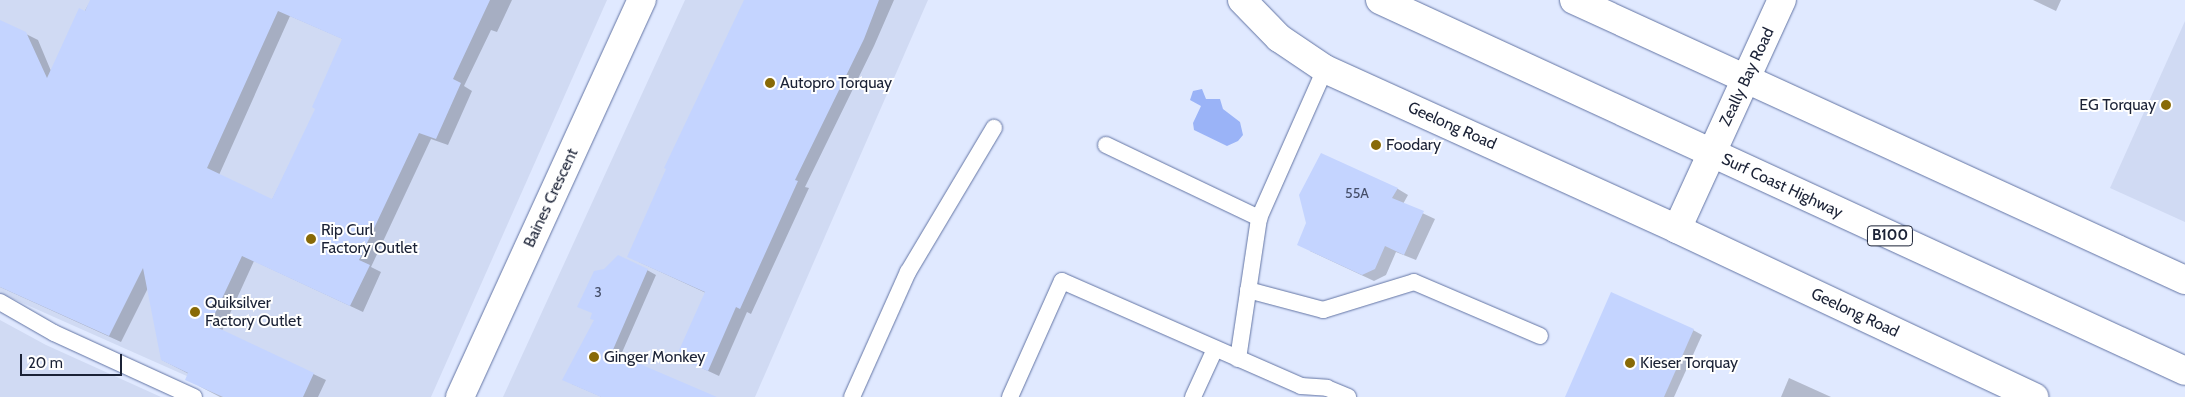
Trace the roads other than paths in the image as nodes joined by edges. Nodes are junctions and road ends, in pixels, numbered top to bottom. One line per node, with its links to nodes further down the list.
1 (642, 0): 22 (street, Baines Crescent)
2 (1242, 0): 6 (street, Geelong Road)
3 (1380, 0): 10 (street, Surf Coast Highway / B100)
4 (1574, 0): 7 (street)
5 (1782, 0): 7 (street, Zeally Bay Road)
6 (1325, 69): 11 (lane); 12 (street, Geelong Road)
7 (1746, 79): 10 (street, Zeally Bay Road); 13 (street)
8 (994, 128): 23 (lane)
9 (1106, 145): 11 (lane)
10 (1711, 154): 12 (street); 19 (street, Surf Coast Highway / B100)
11 (1260, 218): 14 (lane)
12 (1677, 229): 27 (street, Geelong Road)
13 (2185, 280)
14 (1248, 290): 16 (lane); 18 (lane)
15 (0, 302): 21 (lane)
16 (1540, 336)
17 (1215, 349): 18 (lane); 24 (lane); 25 (lane)
18 (1238, 359): 20 (lane)
19 (2185, 371)
20 (1299, 392): 26 (lane)
21 (194, 397)
22 (460, 397)
23 (852, 397)
24 (1010, 397)
25 (1193, 397)
26 (1348, 397)
27 (2034, 397)

